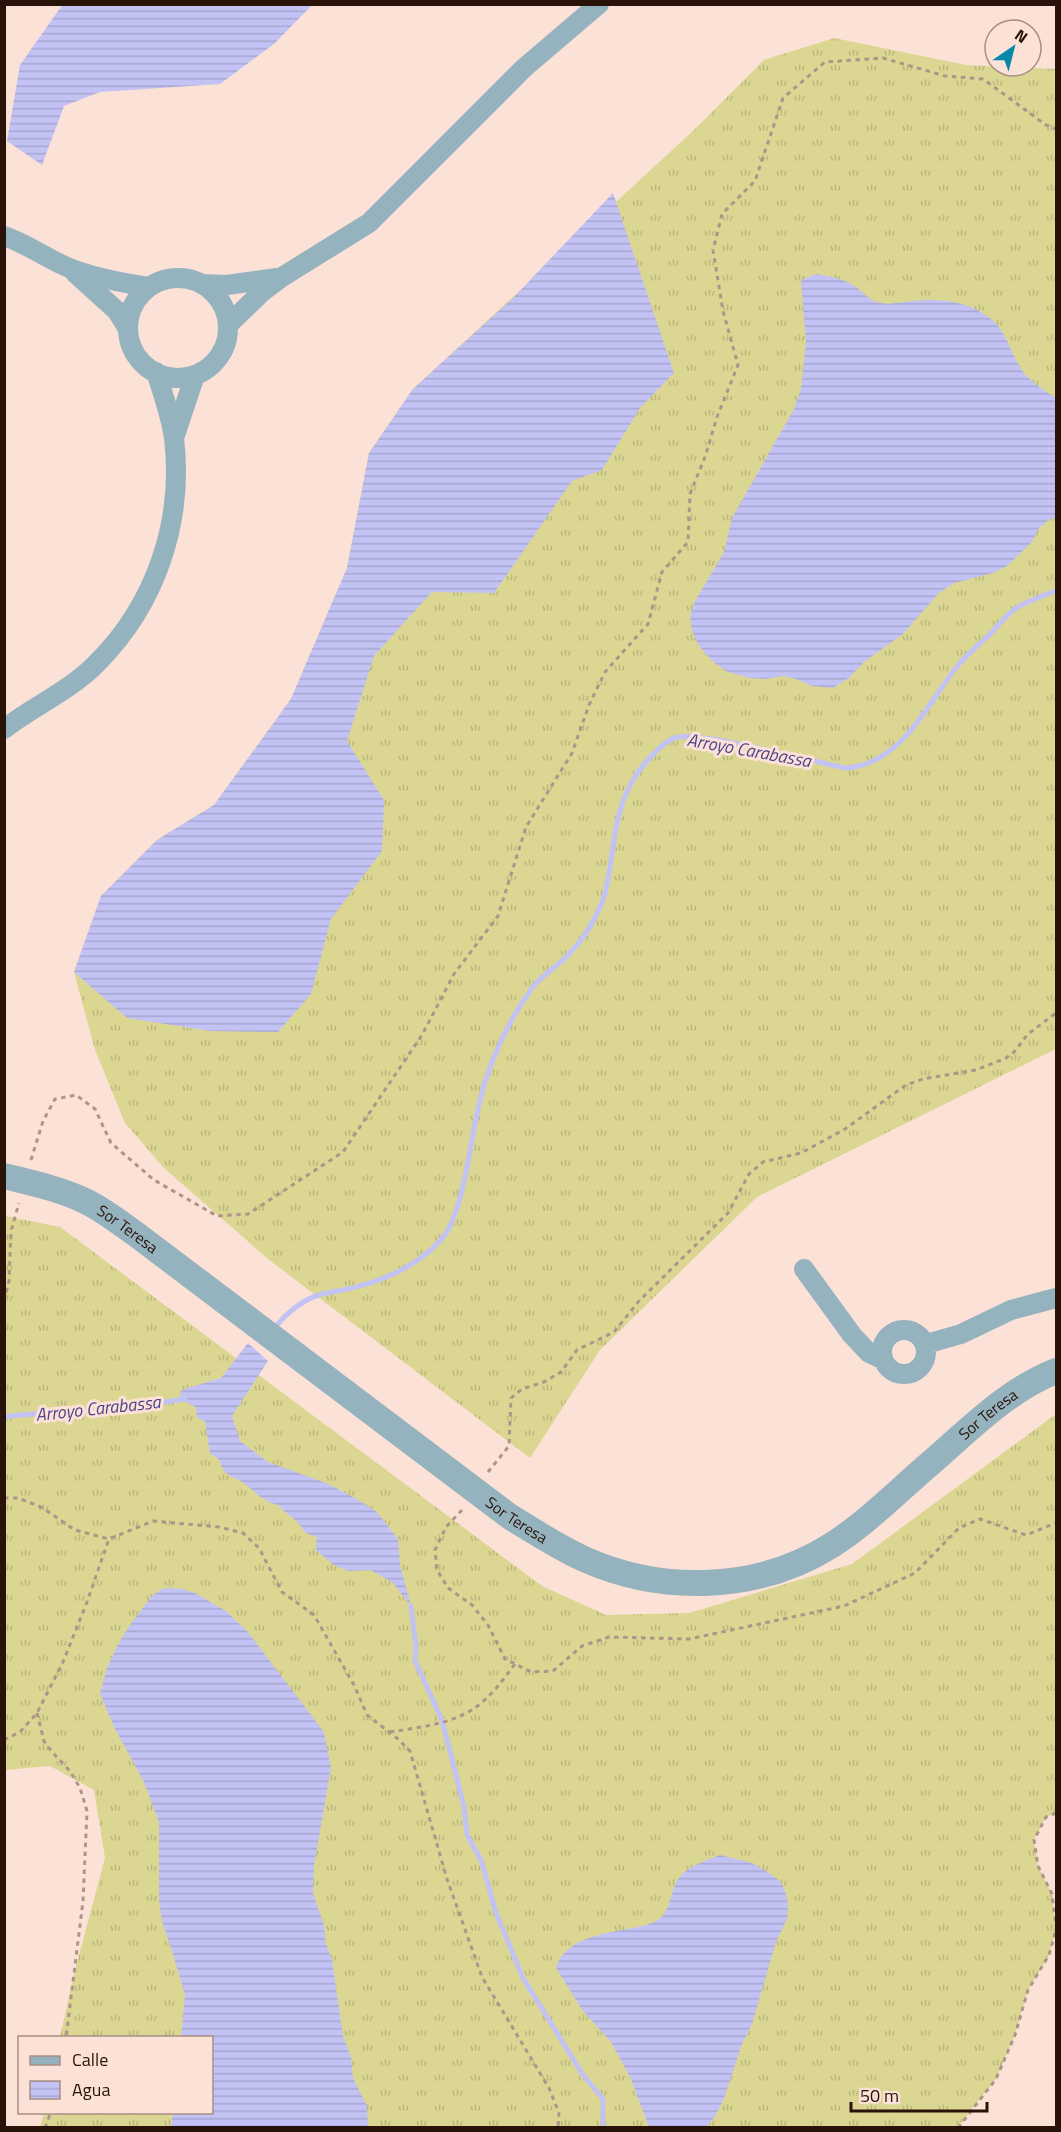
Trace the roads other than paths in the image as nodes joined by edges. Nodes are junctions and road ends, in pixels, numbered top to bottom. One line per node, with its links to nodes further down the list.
1 (599, 4): 4 (street)
2 (4, 236): 3 (street)
3 (71, 269): 6 (street); 8 (street)
4 (282, 277): 5 (street); 7 (street)
5 (202, 284): 6 (street); 7 (street)
6 (149, 287): 8 (street)
7 (228, 325): 10 (street)
8 (128, 329): 9 (street)
9 (156, 372): 10 (street); 11 (street)
10 (195, 375): 11 (street)
11 (174, 438): 12 (street)
12 (4, 729)
13 (4, 1176): 18 (street, Sor Teresa)
14 (804, 1269): 17 (street)
15 (1056, 1298): 16 (street)
16 (926, 1344): 17 (street); 17 (street)
17 (882, 1359)
18 (1056, 1371)

